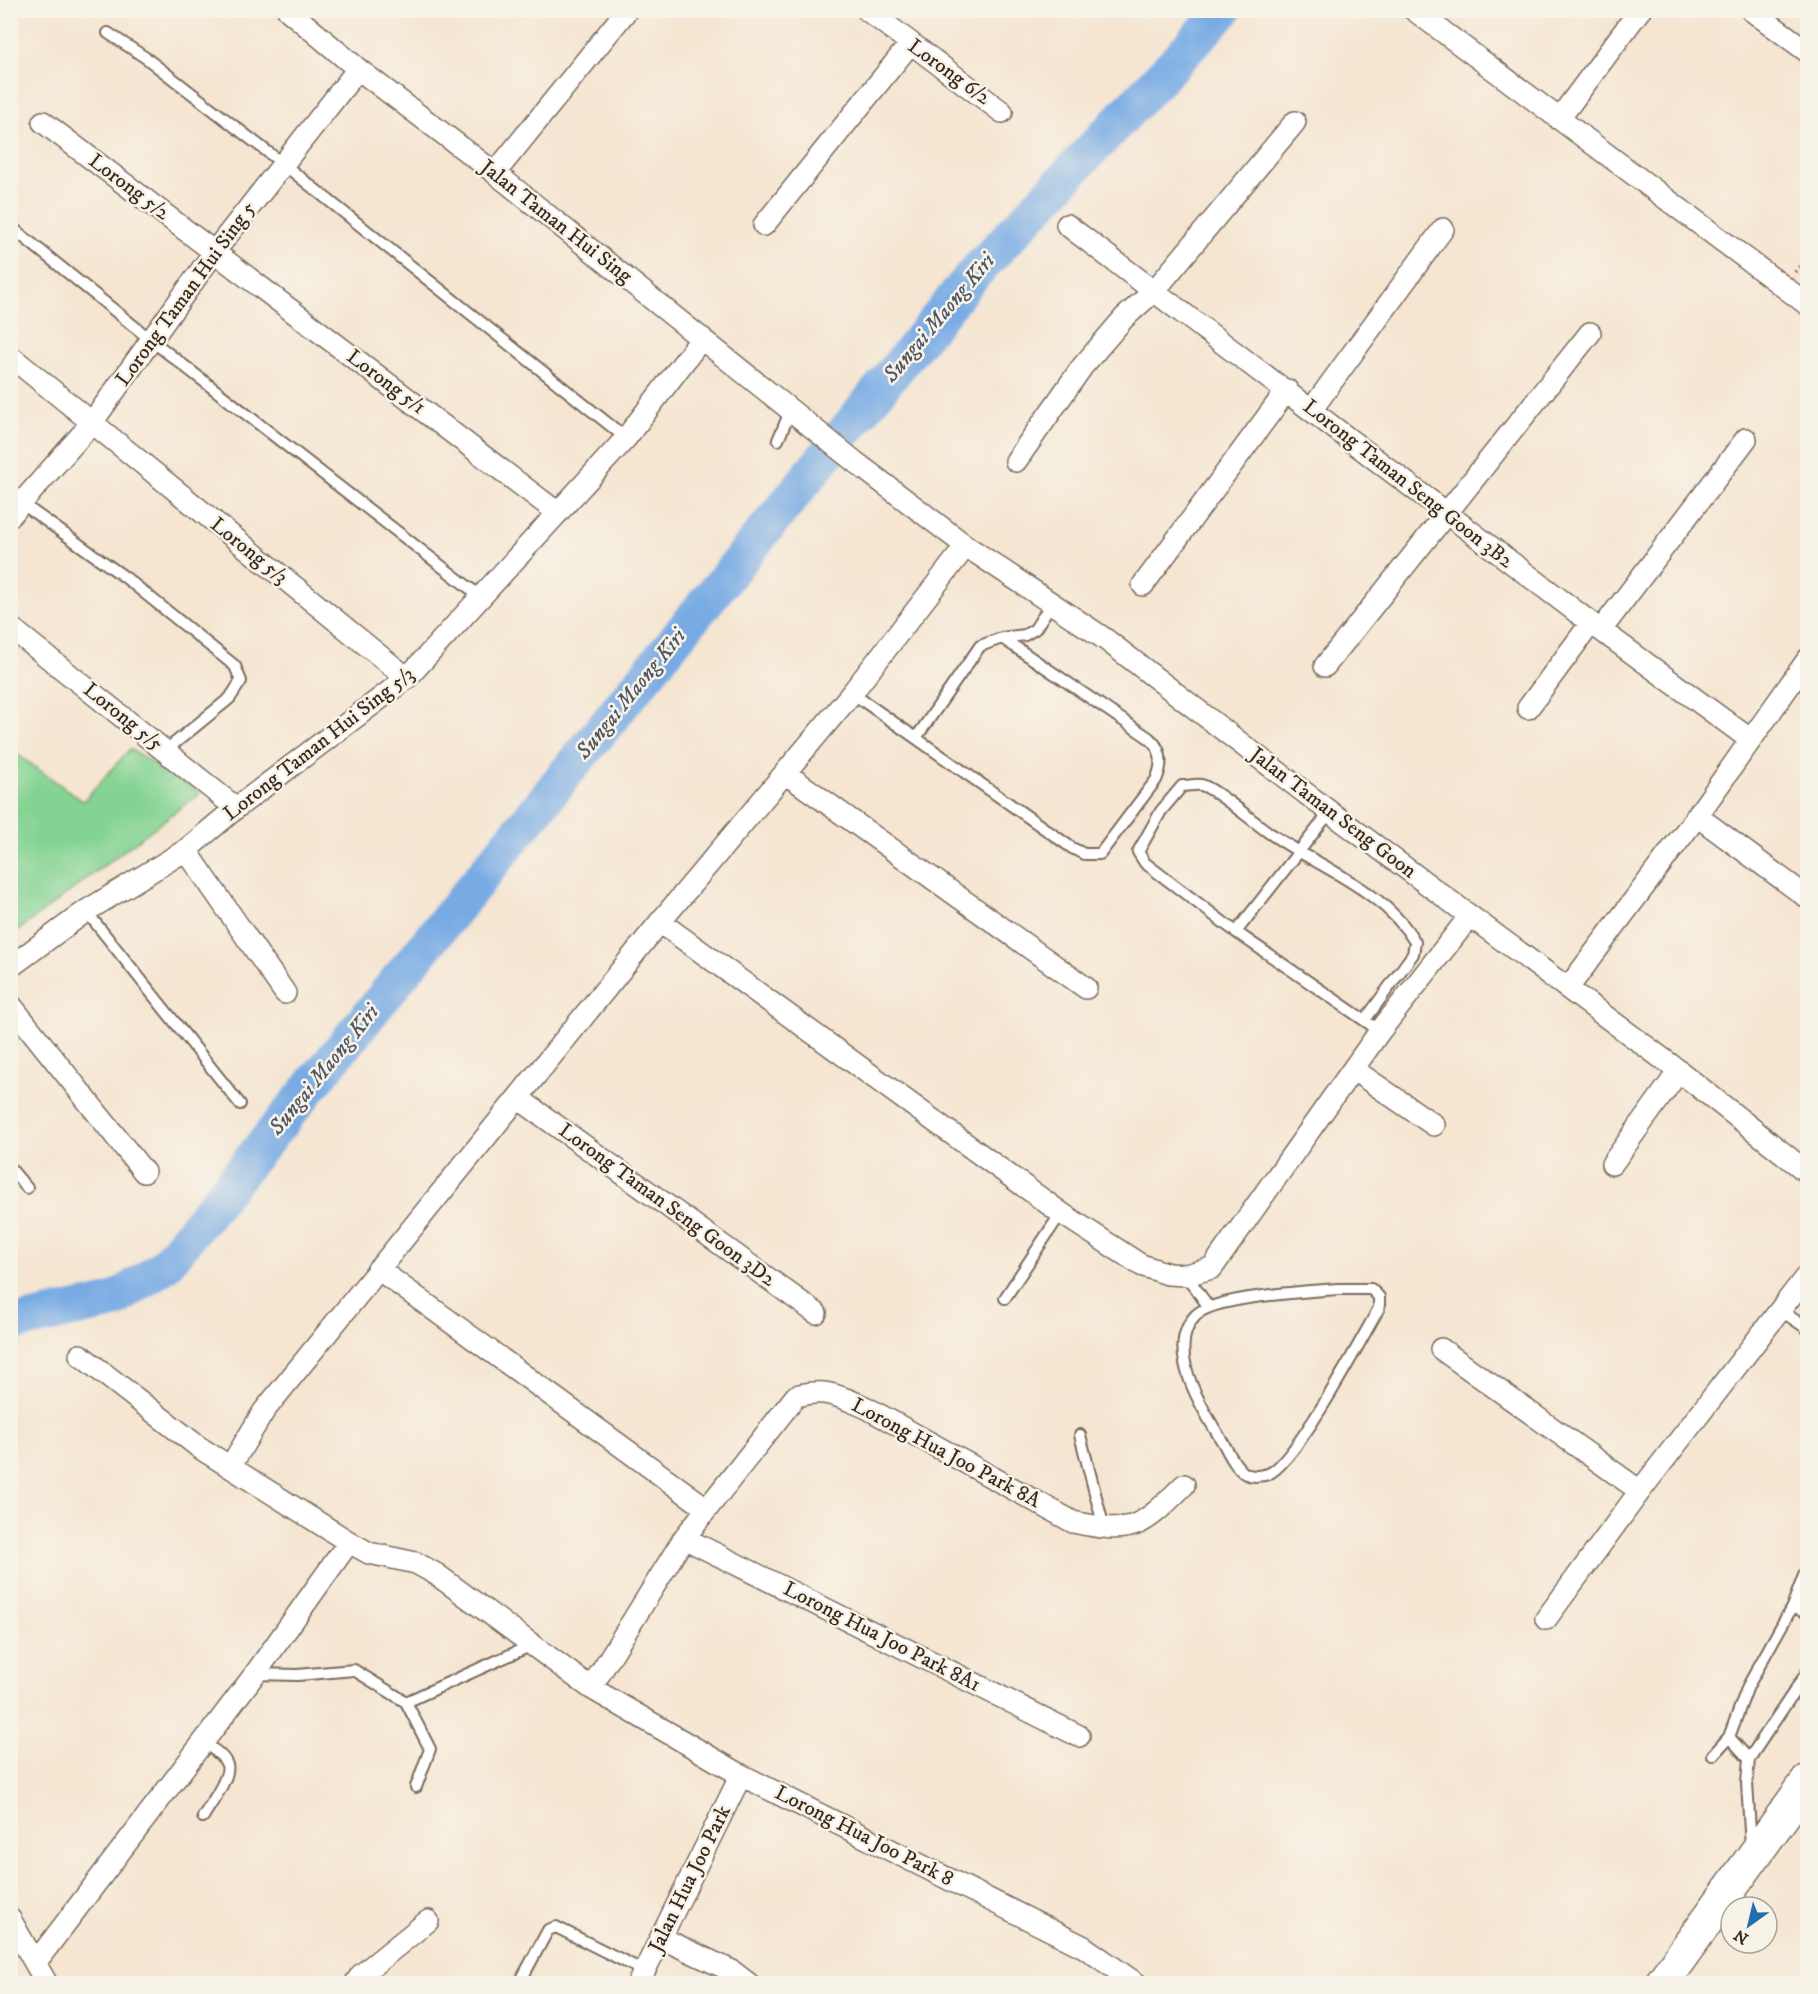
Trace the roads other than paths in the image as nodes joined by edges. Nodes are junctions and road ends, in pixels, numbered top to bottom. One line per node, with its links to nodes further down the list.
1 (288, 10): 10 (street, Jalan Taman Hui Sing)
2 (627, 10): 16 (street)
3 (867, 10): 8 (street, Lorong 6/2)
4 (1414, 10): 12 (street)
5 (1640, 10): 12 (street)
6 (1751, 10): 9 (street)
7 (108, 33): 15 (lane)
8 (910, 44): 11 (street, Lorong 6/2); 17 (street)
9 (1808, 52)
10 (358, 69): 15 (street, Lorong Taman Hui Sing 5); 16 (street, Jalan Taman Hui Sing)
11 (1002, 112)
12 (1559, 119): 23 (street)
13 (43, 122): 21 (street, Lorong 5/2)
14 (1295, 122): 22 (street)
15 (282, 163): 21 (street, Lorong Taman Hui Sing 5); 32 (lane)
16 (495, 173): 25 (street, Jalan Taman Hui Sing)
17 (764, 225)
18 (1067, 225): 22 (street, Lorong Taman Seng Goon 3B2)
19 (10, 226): 26 (lane)
20 (1443, 229): 29 (street)
21 (215, 251): 26 (street, Lorong Taman Hui Sing 5); 38 (street, Lorong 5/1)
22 (1155, 290): 28 (street, Lorong Taman Seng Goon 3B2); 36 (street)
23 (1808, 305)
24 (1590, 333): 39 (street)
25 (702, 338): 30 (street, Jalan Taman Hui Sing); 32 (street, Lorong Taman Hui Sing 5/3)
26 (151, 340): 31 (street, Lorong Taman Hui Sing 5); 42 (lane)
27 (10, 356): 31 (street, Lorong 5/3)
28 (1287, 390): 29 (street, Lorong Taman Seng Goon 3B2); 41 (street)
29 (1312, 409): 39 (street, Lorong Taman Seng Goon 3B2)
30 (790, 411): 33 (lane); 35 (street, Jalan Taman Hui Sing)
31 (91, 424): 37 (street, Lorong Taman Hui Sing 5); 49 (street, Lorong 5/3)
32 (626, 438): 38 (street, Lorong Taman Hui Sing 5/3)
33 (778, 440)
34 (1746, 440): 45 (street)
35 (854, 461): 40 (street, Jalan Taman Seng Goon)
36 (1016, 461)
37 (14, 505): 54 (lane)
38 (558, 513): 42 (street, Lorong Taman Hui Sing 5/3)
39 (1446, 514): 45 (street, Lorong Taman Seng Goon 3B2); 48 (street)
40 (966, 546): 43 (street, Jalan Taman Seng Goon); 50 (street)
41 (1143, 585)
42 (481, 597): 49 (street, Lorong Taman Hui Sing 5/3)
43 (1051, 604): 46 (lane); 57 (street, Jalan Taman Seng Goon)
44 (10, 627): 54 (street, Lorong 5/5)
45 (1596, 627): 51 (street); 53 (street, Lorong Taman Seng Goon 3B2)
46 (1002, 638): 52 (lane); 52 (lane)
47 (1808, 659): 53 (street)
48 (1325, 666)
49 (407, 678): 56 (street, Lorong Taman Hui Sing 5/3)
50 (852, 693): 52 (lane); 55 (street)
51 (1528, 708)
52 (916, 738)
53 (1751, 740): 58 (street)
54 (165, 751): 56 (street, Lorong 5/5)
55 (785, 774): 64 (street); 67 (street)
56 (236, 808): 59 (street, Lorong Taman Hui Sing 5/3)
57 (1330, 812): 60 (lane); 63 (street, Jalan Taman Seng Goon)
58 (1696, 816): 61 (street); 68 (street)
59 (186, 850): 62 (street, Lorong Taman Hui Sing 5/3); 69 (street)
60 (1298, 850): 65 (lane); 65 (lane); 71 (lane)
61 (1808, 898)
62 (86, 911): 66 (street, Lorong Taman Hui Sing 5/3); 75 (lane)
63 (1470, 916): 68 (street, Jalan Taman Seng Goon); 71 (street)
64 (660, 922): 74 (street); 82 (street)
65 (1236, 932): 71 (lane)
66 (10, 967)
67 (1086, 988)
68 (1568, 988): 73 (street, Jalan Taman Seng Goon)
69 (285, 993)
70 (10, 1004): 79 (street)
71 (1372, 1025): 72 (street)
72 (1354, 1070): 76 (street); 85 (street)
73 (1679, 1071): 77 (street); 80 (street, Jalan Taman Seng Goon)
74 (518, 1098): 83 (street); 89 (street, Lorong Taman Seng Goon 3D2)
75 (240, 1104)
76 (1434, 1125)
77 (1612, 1164)
78 (10, 1168): 81 (lane)
79 (144, 1172)
80 (1808, 1173)
81 (27, 1188)
82 (1061, 1213): 85 (street); 86 (lane)
83 (378, 1269): 94 (street); 97 (street)
84 (1808, 1274): 88 (street)
85 (1186, 1275): 87 (lane)
86 (1005, 1298)
87 (1208, 1306): 87 (lane)
88 (1780, 1310): 90 (lane); 96 (street)
89 (816, 1313)
90 (1808, 1329)
91 (1441, 1349): 96 (street)
92 (80, 1355): 94 (street, Lorong Hua Joo Park 8)
93 (1080, 1435): 98 (lane)
94 (230, 1467): 100 (street, Lorong Hua Joo Park 8)
95 (1184, 1485): 98 (street, Lorong Hua Joo Park 8A)
96 (1640, 1491): 104 (street)
97 (706, 1508): 98 (street, Lorong Hua Joo Park 8A); 99 (street, Lorong Hua Joo Park 8A)
98 (1104, 1529)
99 (684, 1538): 108 (street, Lorong Hua Joo Park 8A); 110 (street, Lorong Hua Joo Park 8A1)
100 (349, 1542): 105 (street, Lorong Hua Joo Park 8); 107 (street)
101 (1808, 1565): 102 (lane)
102 (1792, 1607): 103 (lane); 111 (lane)
103 (1808, 1613)
104 (1546, 1619)
105 (532, 1645): 108 (street, Lorong Hua Joo Park 8); 109 (lane)
106 (1808, 1671): 114 (lane)
107 (255, 1674): 109 (lane); 112 (street)
108 (591, 1688): 115 (street, Lorong Hua Joo Park 8)
109 (406, 1702): 117 (lane)
110 (1079, 1736)
111 (1729, 1737): 113 (lane); 114 (lane)
112 (203, 1742): 118 (lane); 123 (street)
113 (1713, 1755)
114 (1749, 1760): 119 (lane)
115 (741, 1775): 122 (street, Jalan Hua Joo Park); 129 (street, Lorong Hua Joo Park 8)
116 (1808, 1781): 119 (highway)
117 (416, 1787)
118 (204, 1817)
119 (1752, 1856): 130 (highway)
120 (10, 1919): 123 (street)
121 (428, 1921): 126 (street)
122 (661, 1938): 124 (street, Jalan Hua Joo Park); 128 (street)
123 (36, 1962): 125 (street)
124 (641, 1977): 127 (lane)
125 (47, 1983)
126 (355, 1983)
127 (519, 1983)
128 (748, 1983)
129 (1137, 1983)
130 (1661, 1983)

